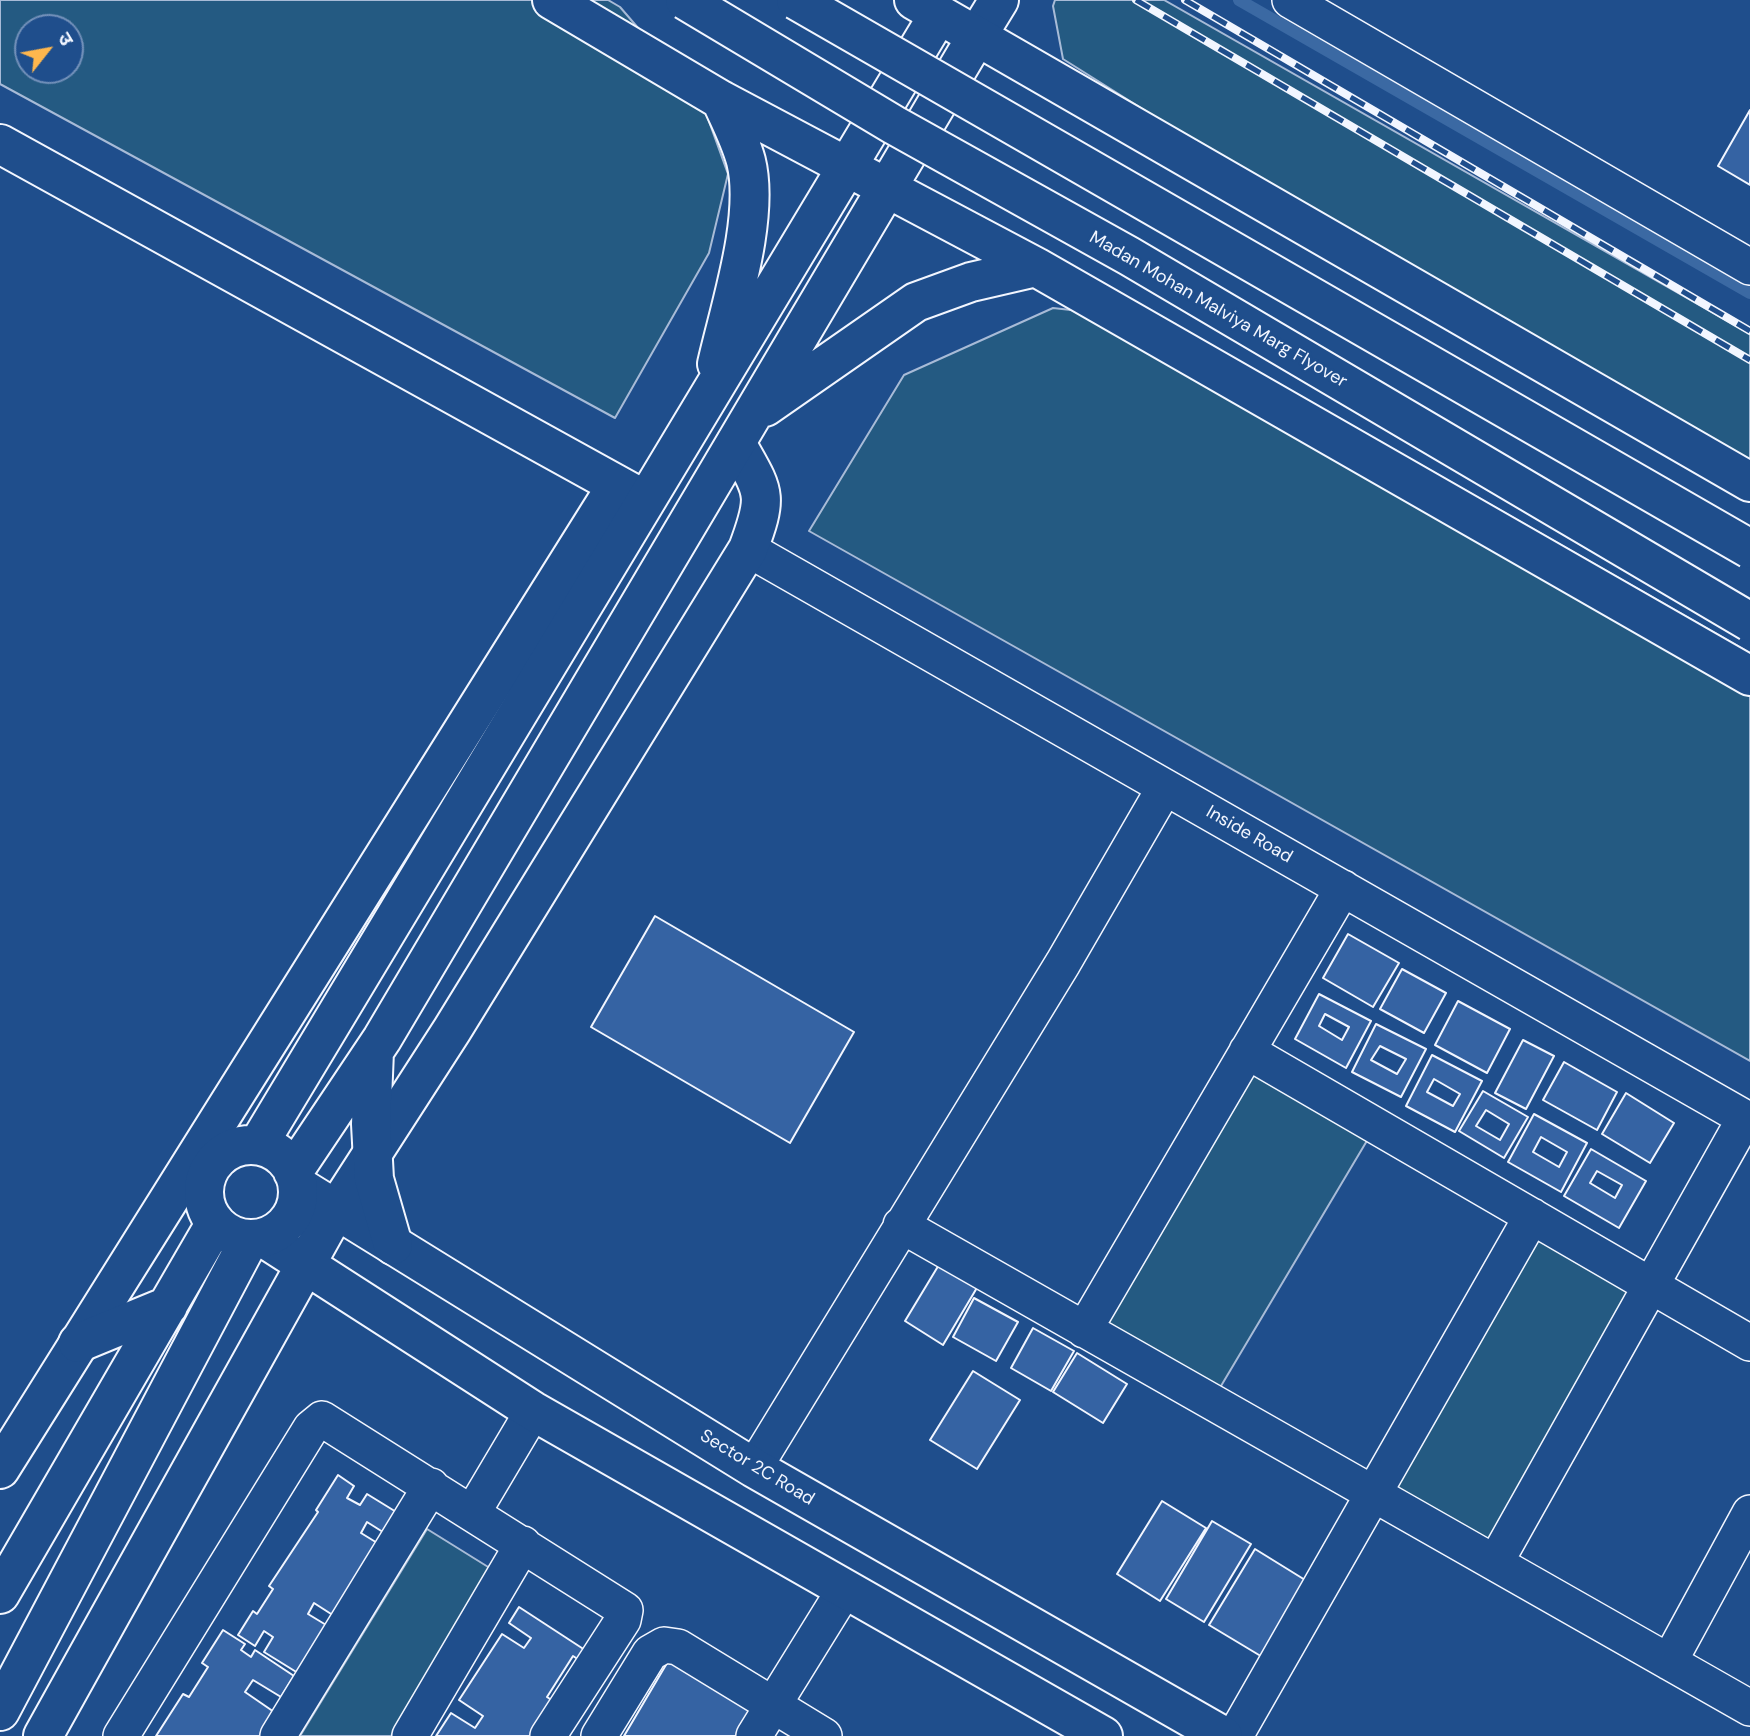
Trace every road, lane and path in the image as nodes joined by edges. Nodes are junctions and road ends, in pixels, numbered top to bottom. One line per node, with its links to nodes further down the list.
1 (552, 0): 8 (main road)
2 (685, 0): 20 (main road, Madan Mohan Malviya Marg Flyover, bridge)
3 (796, 0): 19 (main road, bridge)
4 (999, 0): 7 (main road)
5 (1290, 0): 13 (street)
6 (933, 5): 7 (main road); 10 (main road)
7 (977, 36): 11 (main road); 16 (main road)
8 (721, 100): 10 (main road); 14 (main road)
9 (0, 144): 17 (main road)
10 (847, 167): 11 (main road); 14 (main road)
11 (887, 190): 12 (main road); 15 (main road)
12 (1036, 267): 15 (main road); 21 (main road)
13 (1750, 267)
14 (711, 393): 17 (main road)
15 (744, 430): 18 (main road); 24 (main road)
16 (1750, 482)
17 (632, 493): 27 (main road); 40 (main road)
18 (748, 549): 22 (street, Inside Road); 28 (main road)
19 (1750, 549)
20 (1750, 622)
21 (1750, 676)
22 (1165, 787): 23 (street, Inside Road); 33 (street)
23 (1343, 888): 25 (street); 26 (street, Inside Road)
24 (374, 1051): 28 (main road); 29 (main road)
25 (1247, 1051): 31 (street); 39 (street)
26 (1747, 1119): 37 (street)
27 (258, 1145): 29 (main road); 32 (main road)
28 (373, 1157): 30 (main road); 35 (main road)
29 (296, 1179): 30 (main road, Sector 2C Road); 34 (main road)
30 (336, 1210): 35 (main road, Sector 2C Road); 36 (main road)
31 (1532, 1216): 37 (street); 46 (street)
32 (215, 1224): 34 (main road); 38 (main road)
33 (901, 1225): 39 (street); 43 (street)
34 (257, 1239): 36 (main road); 56 (main road)
35 (393, 1245): 43 (main road, Sector 2C Road)
36 (305, 1265): 42 (main road); 58 (main road)
37 (1651, 1285): 41 (street); 50 (street)
38 (168, 1306): 40 (main road); 52 (main road)
39 (1084, 1330): 46 (street)
40 (78, 1343): 44 (main road)
41 (1750, 1343)
42 (533, 1411): 47 (street); 51 (main road)
43 (754, 1468): 66 (main road, Sector 2C Road)
44 (0, 1469)
45 (431, 1486): 47 (street); 59 (street); 60 (street)
46 (1374, 1494): 50 (street); 67 (street)
47 (473, 1512): 49 (street)
48 (1750, 1513): 53 (street)
49 (523, 1544): 61 (street); 62 (street)
50 (1495, 1563): 53 (street)
51 (845, 1589): 54 (street); 57 (main road)
52 (0, 1594)
53 (1669, 1662): 55 (street)
54 (772, 1706): 63 (street); 64 (street); 65 (street)
55 (1750, 1708)
56 (0, 1711)
57 (1079, 1730)
58 (43, 1736)
59 (121, 1736)
60 (278, 1736)
61 (410, 1736)
62 (548, 1736)
63 (599, 1736)
64 (754, 1736)
65 (824, 1736)
66 (1223, 1736)
67 (1235, 1736)

